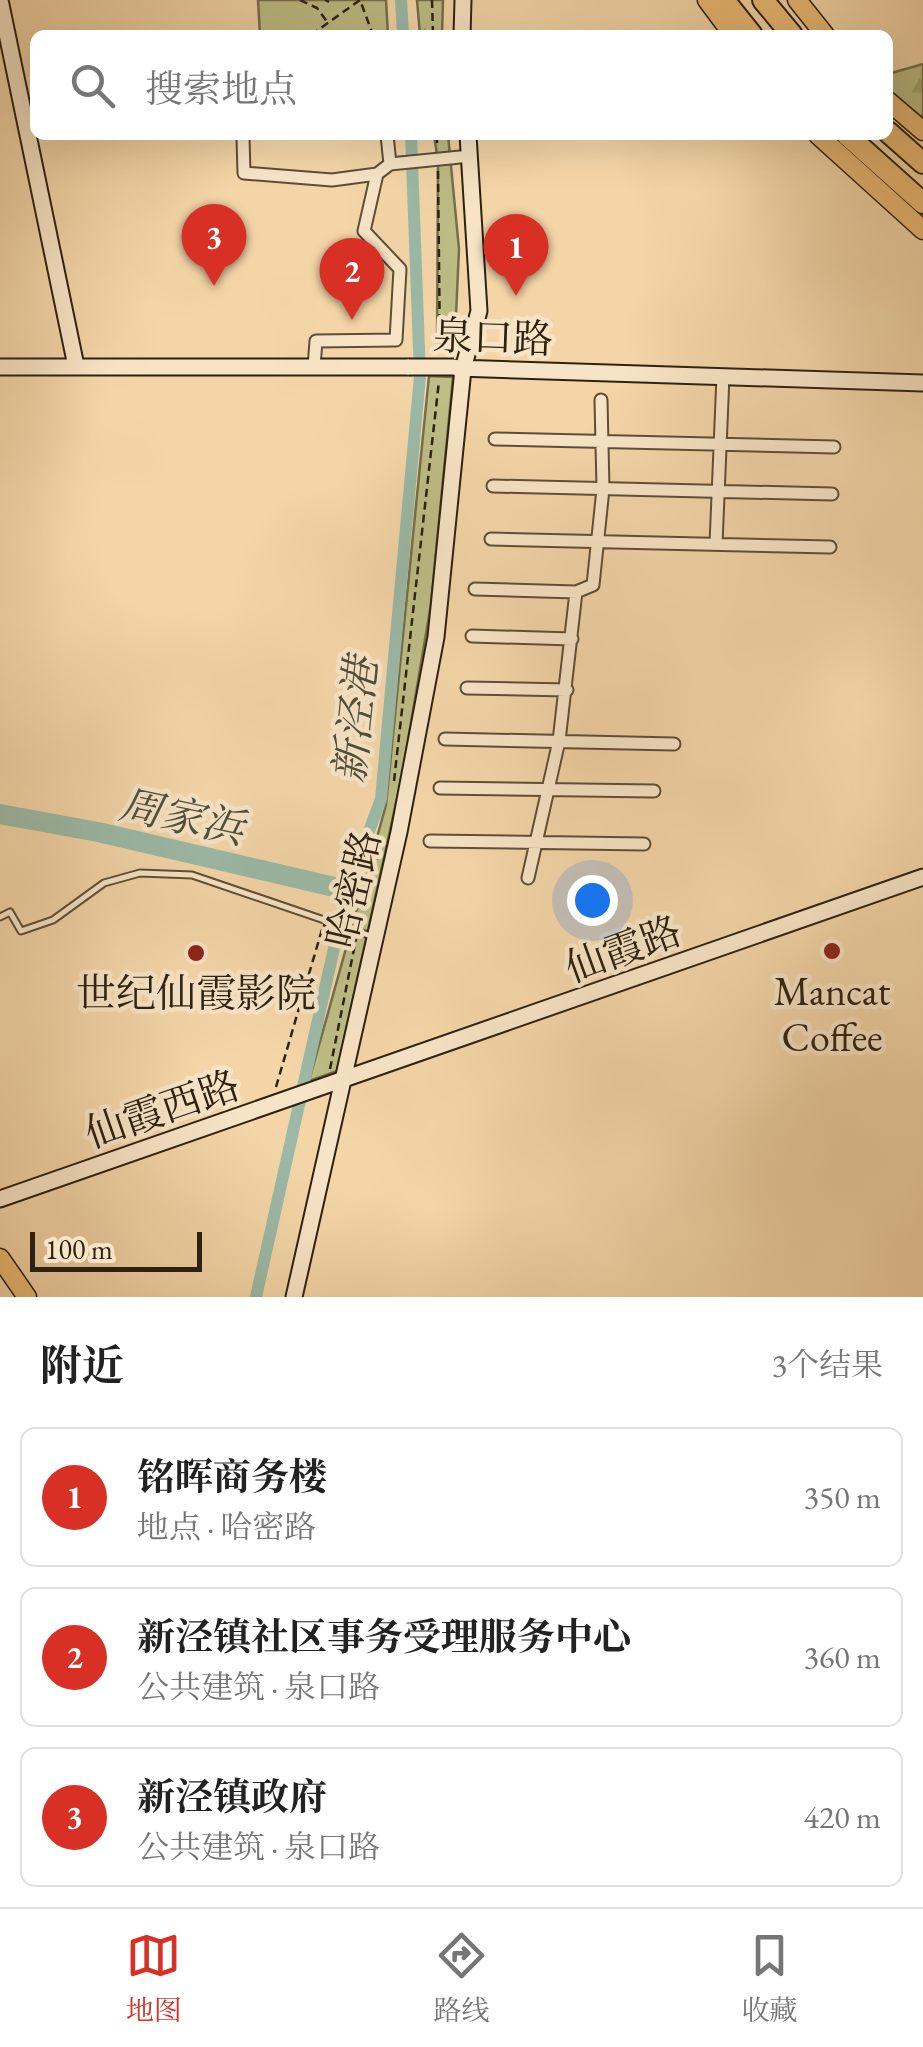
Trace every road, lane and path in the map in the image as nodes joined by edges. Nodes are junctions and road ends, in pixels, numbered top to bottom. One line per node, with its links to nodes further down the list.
1 (0, 0): 35 (street)
2 (300, 0): 10 (path)
3 (360, 0): 10 (path); 12 (path)
4 (432, 0): 13 (path)
5 (463, 0): 14 (street)
6 (707, 0): 15 (main road)
7 (724, 0): 16 (highway)
8 (762, 0): 17 (highway)
9 (798, 0): 18 (main road)
10 (328, 24): 11 (path)
11 (319, 30)
12 (371, 30)
13 (433, 30)
14 (462, 30)
15 (728, 30)
16 (748, 30)
17 (788, 30)
18 (822, 30)
19 (893, 106): 20 (main road)
20 (923, 131)
21 (893, 136): 30 (highway)
22 (243, 140): 32 (street)
23 (387, 140): 31 (street)
24 (437, 140): 29 (path)
25 (468, 140): 28 (street, 哈密路)
26 (824, 140): 34 (main road)
27 (853, 140): 33 (highway)
28 (470, 156): 29 (street); 38 (street, 哈密路)
29 (438, 161): 31 (street); 38 (path)
30 (923, 163)
31 (390, 164): 32 (street)
32 (377, 174): 37 (street)
33 (923, 203)
34 (923, 230)
35 (76, 366): 36 (street, 泉口路); 37 (street, 泉口路)
36 (0, 367)
37 (314, 367): 38 (street, 泉口路, bridge)
38 (452, 368): 39 (street, 泉口路); 64 (path); 75 (street, 哈密路)
39 (724, 376): 40 (street, 泉口路); 44 (street)
40 (923, 383)
41 (601, 400): 43 (street)
42 (495, 439): 43 (street)
43 (601, 441): 44 (street); 47 (street)
44 (720, 444): 45 (street); 48 (street)
45 (834, 447)
46 (493, 486): 47 (street)
47 (603, 489): 48 (street); 51 (street)
48 (718, 491): 49 (street); 52 (street)
49 (832, 494)
50 (491, 539): 51 (street)
51 (599, 542): 52 (street); 55 (street)
52 (716, 544): 53 (street)
53 (830, 547)
54 (476, 589): 55 (street)
55 (576, 592): 57 (street)
56 (472, 636): 57 (street)
57 (572, 639): 59 (street)
58 (467, 688): 59 (street)
59 (567, 690): 61 (street)
60 (444, 739): 61 (street)
61 (559, 741): 62 (street); 65 (street)
62 (674, 744)
63 (440, 788): 65 (street)
64 (393, 790)
65 (546, 790): 66 (street); 69 (street)
66 (654, 791)
67 (386, 826): 75 (path)
68 (430, 841): 69 (street)
69 (534, 842): 70 (street); 71 (street)
70 (644, 844)
71 (528, 878)
72 (923, 878): 76 (street, 仙霞路)
73 (0, 917): 74 (lane)
74 (324, 923): 75 (lane, bridge); 75 (path, bridge); 77 (path)
75 (364, 935): 76 (street, 哈密路); 76 (path)
76 (336, 1081): 77 (street, 仙霞西路); 81 (street, 哈密路)
77 (270, 1106): 78 (street, 仙霞西路)
78 (0, 1200)
79 (0, 1258): 80 (main road)
80 (27, 1297)
81 (294, 1297)

